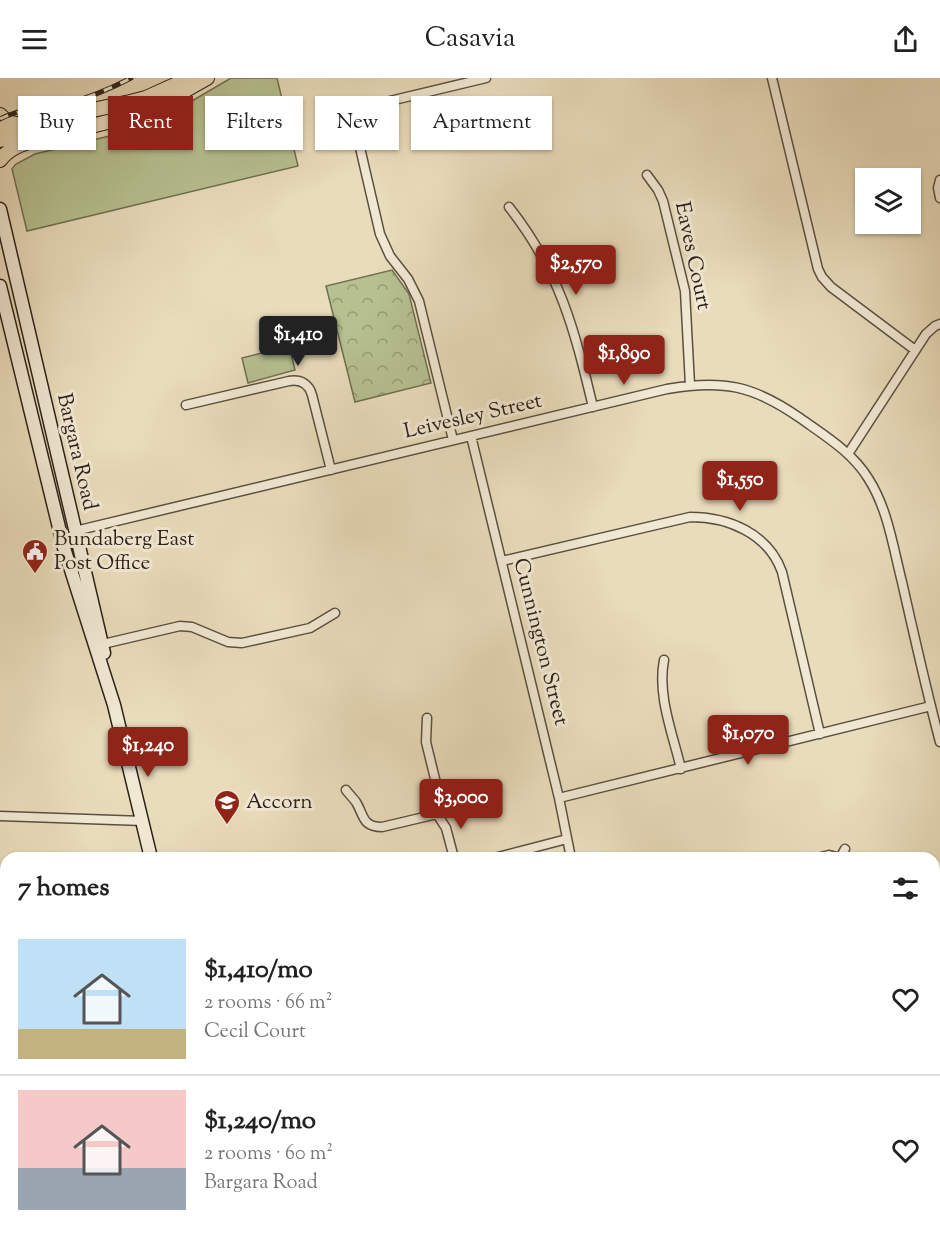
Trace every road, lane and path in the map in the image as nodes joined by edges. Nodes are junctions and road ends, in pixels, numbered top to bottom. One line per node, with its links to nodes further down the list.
1 (190, 78): 5 (main road)
2 (207, 78): 8 (main road)
3 (486, 78): 27 (street)
4 (772, 78): 22 (street)
5 (96, 109)
6 (0, 115): 7 (main road)
7 (18, 124)
8 (96, 125)
9 (18, 126): 10 (main road)
10 (0, 130)
11 (18, 136): 12 (main road)
12 (0, 140)
13 (18, 146): 14 (main road)
14 (0, 160)
15 (647, 175): 23 (street, Eaves Court)
16 (939, 175): 17 (street)
17 (940, 198)
18 (510, 207): 25 (street)
19 (0, 209): 30 (main road, Bargara Road)
20 (0, 286): 31 (main road, Bargara Road)
21 (940, 324): 22 (street)
22 (915, 351): 28 (street)
23 (690, 386): 25 (street, Leivesley Street); 28 (street, Leivesley Street)
24 (186, 405): 29 (street)
25 (593, 407): 26 (street, Leivesley Street)
26 (471, 436): 27 (street, Leivesley Street); 32 (street, Cunnington Street)
27 (453, 440): 29 (street, Leivesley Street)
28 (848, 454): 36 (street, Leivesley Street)
29 (331, 470): 30 (street, Leivesley Street)
30 (75, 531): 31 (main road); 34 (main road, Bargara Road)
31 (60, 535): 34 (main road, Bargara Road)
32 (502, 561): 38 (street); 42 (street, Cunnington Street)
33 (335, 613): 34 (street)
34 (99, 644): 45 (main road, Bargara Road)
35 (664, 660): 40 (street)
36 (931, 706): 38 (street); 39 (street, Leivesley Street)
37 (427, 718): 43 (street)
38 (820, 734): 40 (street)
39 (940, 742)
40 (681, 769): 42 (street)
41 (346, 790): 43 (street)
42 (559, 798): 46 (street, Cunnington Street)
43 (436, 814): 49 (street)
44 (0, 816): 45 (street)
45 (143, 821): 48 (main road, Bargara Road)
46 (567, 839): 50 (street); 51 (street, Cunnington Street)
47 (845, 849): 52 (street)
48 (150, 852)
49 (452, 852)
50 (517, 852)
51 (570, 852)
52 (843, 852)

